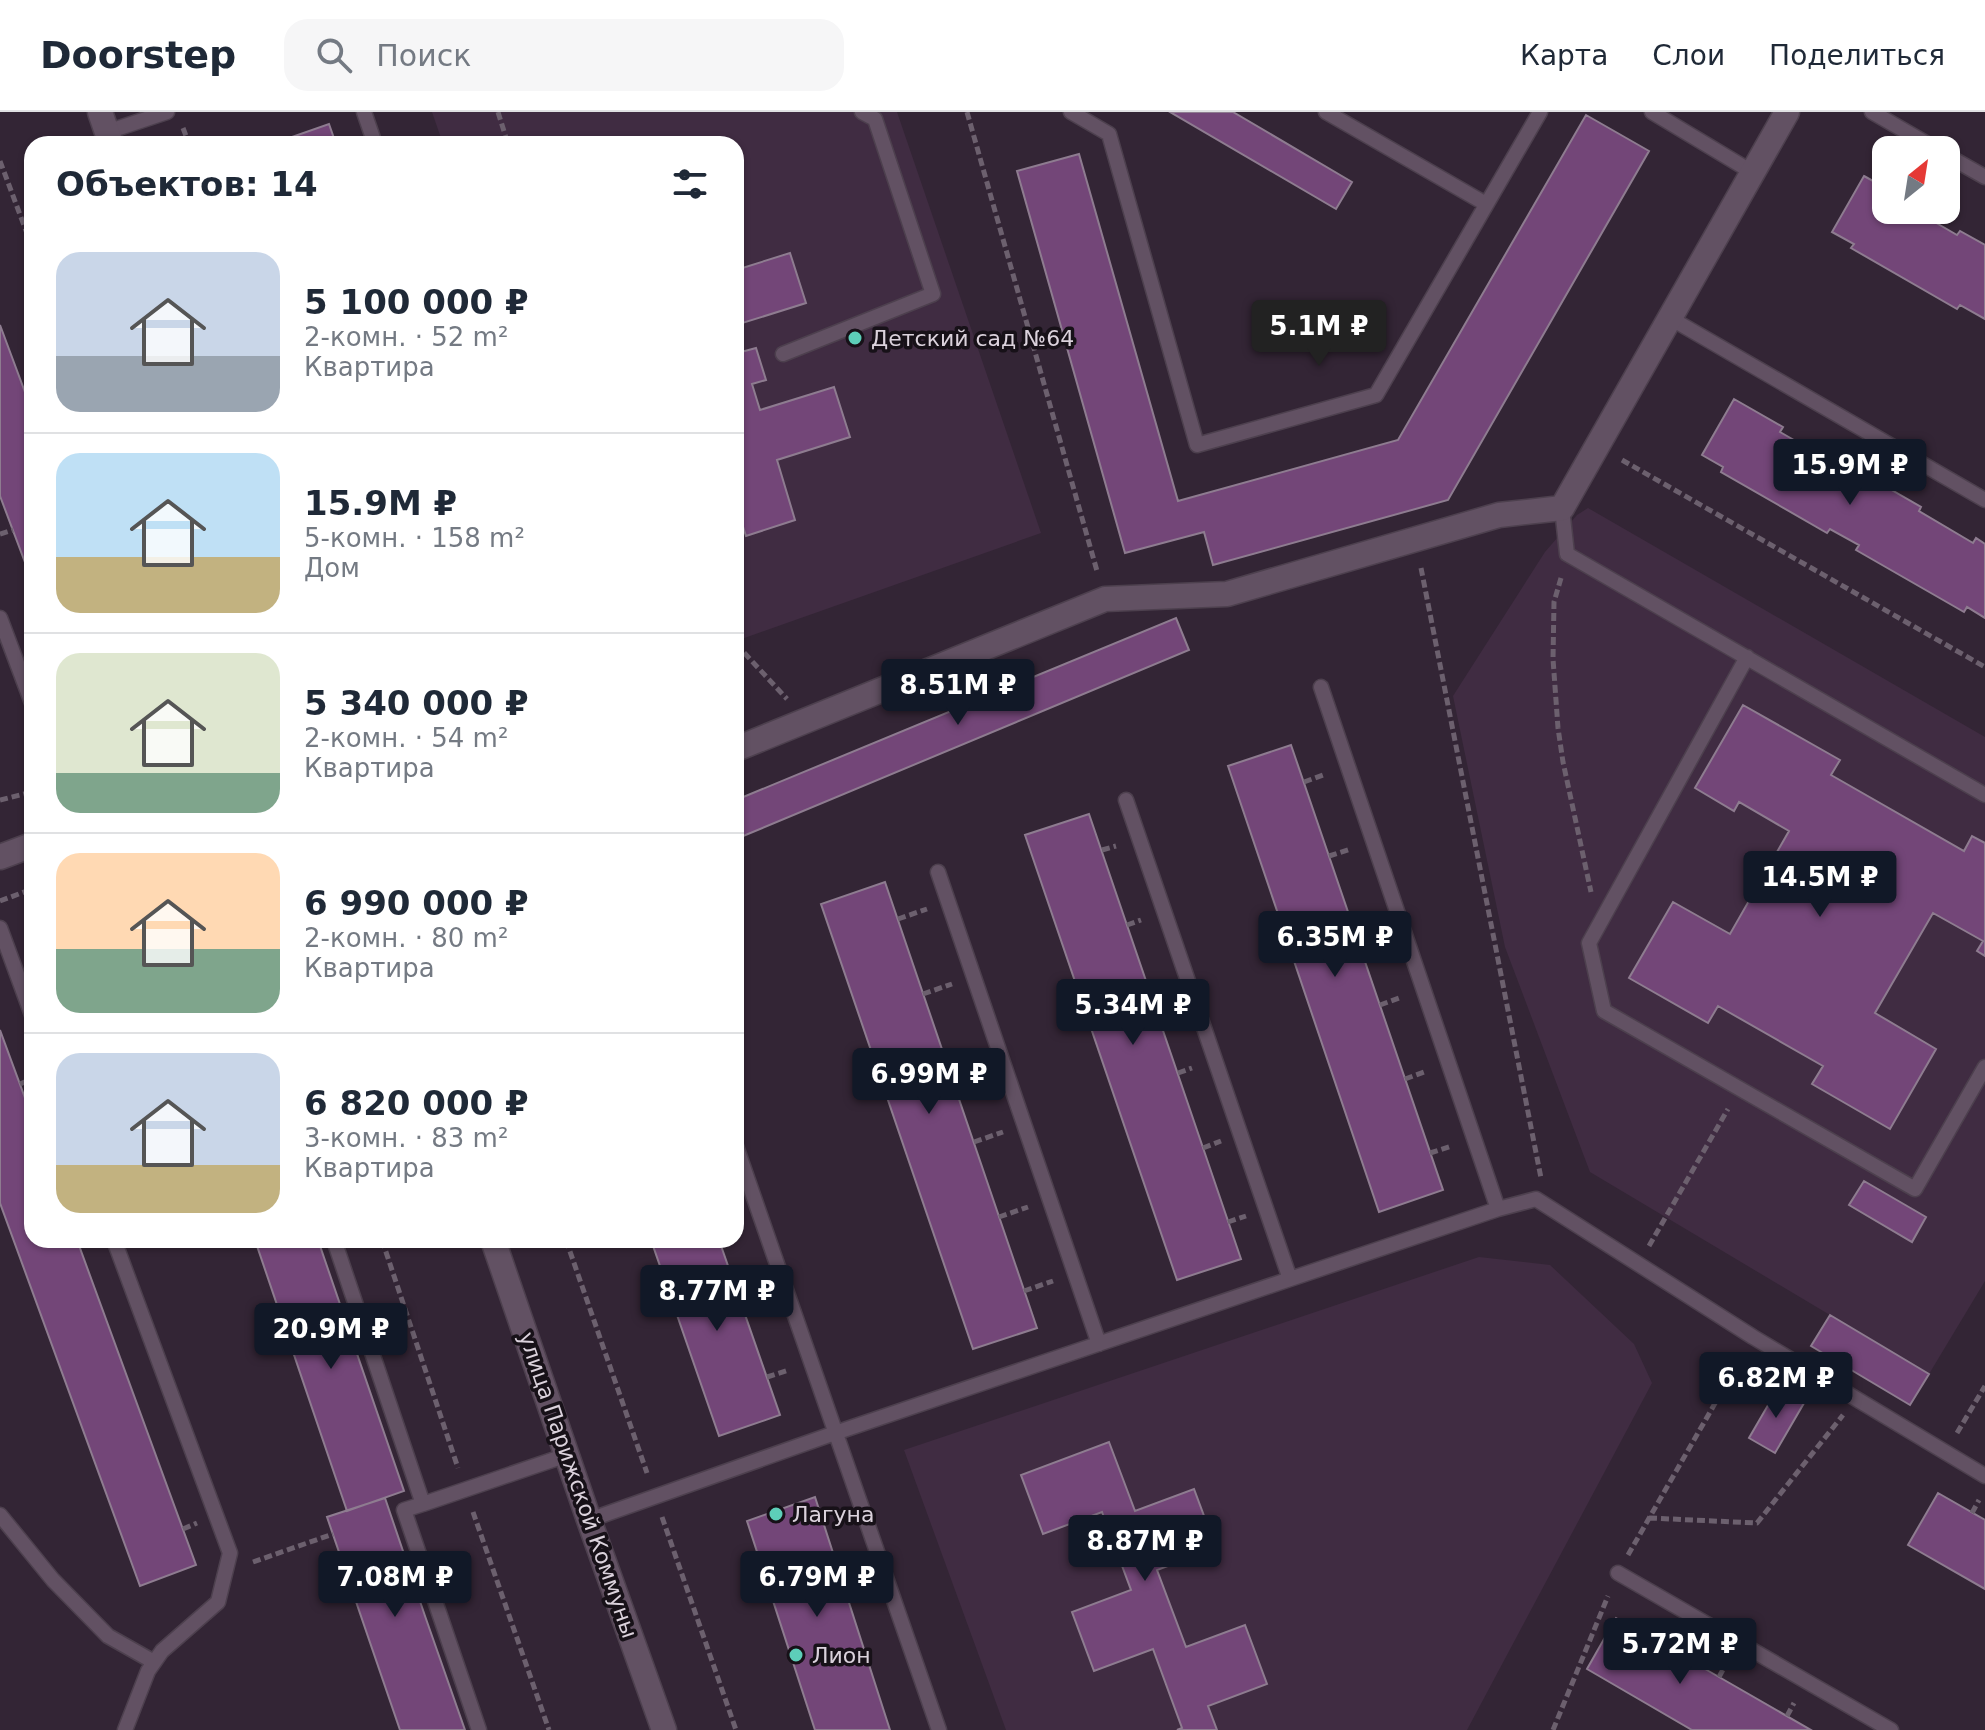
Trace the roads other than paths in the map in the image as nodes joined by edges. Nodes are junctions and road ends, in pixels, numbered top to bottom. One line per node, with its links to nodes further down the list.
1 (167, 112): 10 (lane)
2 (364, 112): 11 (lane)
3 (862, 112): 18 (lane)
4 (1071, 112): 16 (lane)
5 (1326, 112): 16 (lane)
6 (1540, 112): 16 (lane)
7 (1652, 112): 14 (lane)
8 (1787, 112): 14 (street)
9 (1872, 112): 12 (lane)
10 (106, 129)
11 (372, 136)
12 (1914, 136)
13 (1960, 163): 15 (lane)
14 (1752, 172): 17 (street)
15 (1985, 177)
16 (1486, 204)
17 (1670, 318): 19 (lane); 20 (street)
18 (783, 354)
19 (1985, 500)
20 (1562, 508): 22 (lane); 25 (street)
21 (0, 618): 23 (lane)
22 (1747, 657): 26 (lane); 33 (lane)
23 (24, 682)
24 (1321, 687): 35 (lane)
25 (744, 746)
26 (1985, 795)
27 (1126, 800): 39 (lane)
28 (24, 848): 29 (street)
29 (0, 857)
30 (938, 872): 40 (lane)
31 (0, 928): 32 (lane)
32 (24, 993)
33 (1985, 1067)
34 (744, 1169): 41 (lane)
35 (1498, 1209): 39 (lane); 43 (lane)
36 (117, 1248): 48 (lane)
37 (337, 1248): 44 (lane)
38 (496, 1248): 42 (street, улица Парижской Коммуны)
39 (1290, 1279): 40 (lane)
40 (1099, 1344): 41 (lane)
41 (835, 1433): 46 (lane); 52 (lane)
42 (567, 1455): 44 (lane); 46 (street, улица Парижской Коммуны)
43 (1985, 1476)
44 (423, 1504): 50 (lane)
45 (0, 1515): 48 (lane)
46 (589, 1520): 51 (street, улица Парижской Коммуны)
47 (1618, 1573): 53 (lane)
48 (154, 1662): 49 (lane)
49 (125, 1730)
50 (479, 1730)
51 (664, 1730)
52 (939, 1730)
53 (1891, 1730)

